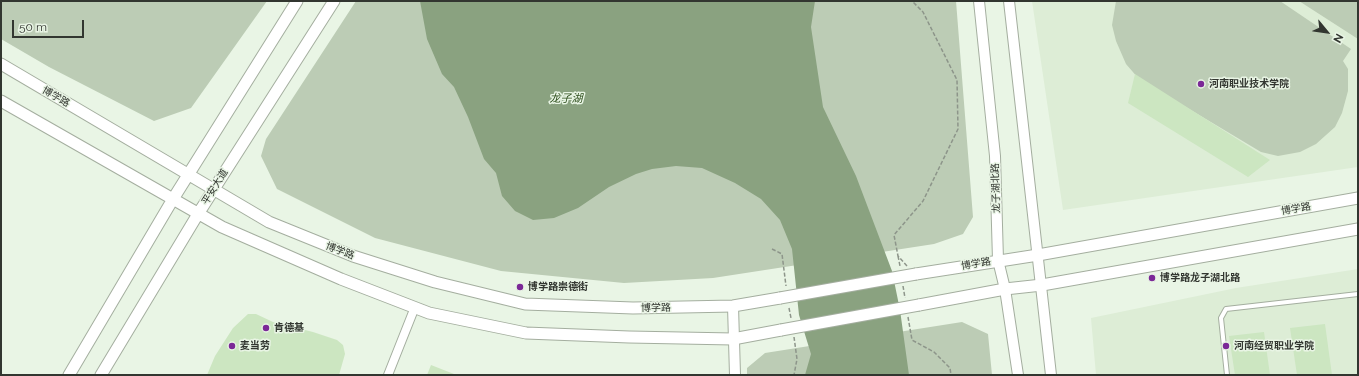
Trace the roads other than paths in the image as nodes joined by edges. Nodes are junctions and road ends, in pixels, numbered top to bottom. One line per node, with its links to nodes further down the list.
1 (297, 1): 7 (main road)
2 (334, 1): 8 (main road, 平安大道)
3 (979, 1): 14 (street, 龙子湖北路)
4 (1009, 1): 13 (street)
5 (1, 64): 7 (main road, 博学路)
6 (1, 101): 10 (main road)
7 (188, 175): 8 (main road, 博学路); 10 (main road)
8 (213, 190): 11 (main road, 平安大道); 18 (main road, 博学路)
9 (1358, 198): 13 (main road, 博学路)
10 (173, 199): 11 (main road); 21 (main road)
11 (198, 214): 19 (main road); 22 (main road, 平安大道)
12 (1358, 229): 15 (main road)
13 (1038, 255): 14 (main road, 博学路); 15 (street)
14 (998, 260): 16 (street, 龙子湖北路); 18 (main road, 博学路, bridge)
15 (1042, 285): 16 (main road); 26 (street)
16 (1005, 289): 20 (main road, bridge); 25 (street, 龙子湖北路)
17 (1358, 294): 27 (lane)
18 (732, 306): 20 (street)
19 (415, 307): 20 (main road); 23 (street)
20 (733, 338): 24 (street)
21 (69, 375)
22 (101, 375)
23 (388, 375)
24 (735, 375)
25 (1018, 375)
26 (1051, 375)
27 (1227, 375)

